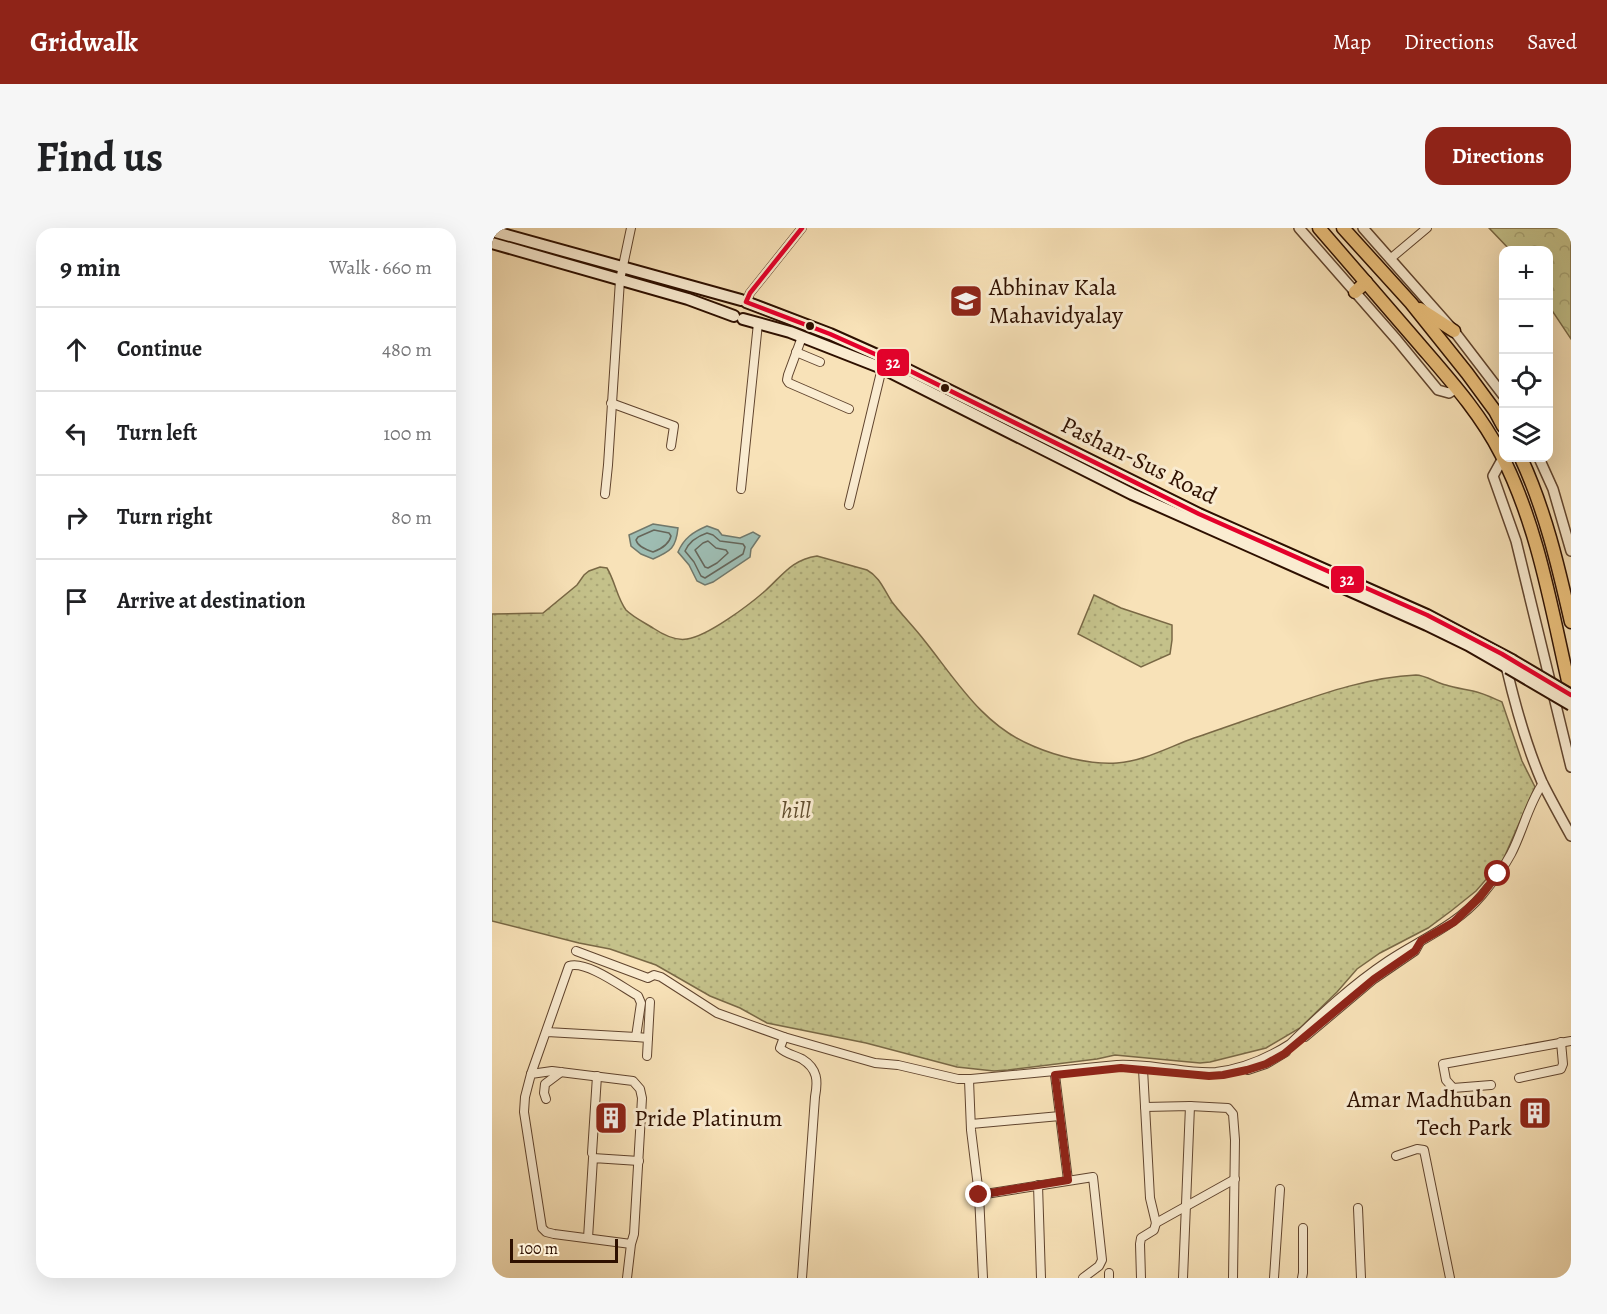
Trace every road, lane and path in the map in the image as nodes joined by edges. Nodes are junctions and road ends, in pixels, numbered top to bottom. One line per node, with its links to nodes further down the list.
1 (631, 228): 12 (street)
2 (802, 228): 16 (street)
3 (1299, 228): 15 (street)
4 (1319, 228): 14 (highway)
5 (1343, 228): 17 (highway)
6 (1363, 228): 11 (street)
7 (1428, 228): 11 (street)
8 (492, 231): 9 (main road, Pashan-Sus Road)
9 (506, 231): 12 (main road, Pashan-Sus Road)
10 (492, 243): 13 (main road, Pashan-Sus Road)
11 (1390, 259): 20 (street)
12 (623, 267): 13 (street); 16 (main road, Pashan-Sus Road)
13 (620, 280): 18 (main road, Pashan-Sus Road); 27 (street)
14 (1366, 282): 15 (highway); 25 (highway)
15 (1355, 292): 25 (street)
16 (746, 299): 18 (main road); 18 (main road); 36 (main road, Pashan-Sus Road)
17 (1412, 303): 20 (highway); 29 (highway)
18 (738, 317): 19 (main road, Pashan-Sus Road)
19 (758, 323): 21 (main road, Pashan-Sus Road); 37 (street)
20 (1454, 331): 26 (street)
21 (802, 337): 22 (street); 24 (main road, Pashan-Sus Road)
22 (796, 352): 23 (street); 28 (street)
23 (820, 362)
24 (882, 369): 39 (main road, Pashan-Sus Road); 40 (street)
25 (1456, 388): 31 (highway)
26 (1499, 390)
27 (612, 403): 30 (street); 38 (street)
28 (849, 409)
29 (1499, 418)
30 (671, 446)
31 (1499, 451)
32 (1501, 462): 46 (street)
33 (1505, 462): 44 (highway)
34 (1523, 462): 42 (highway)
35 (1541, 462): 41 (street)
36 (1137, 484): 39 (street); 43 (main road, Pashan-Sus Road)
37 (741, 489)
38 (605, 494)
39 (1131, 497): 43 (main road, Pashan-Sus Road)
40 (849, 505)
41 (1571, 551)
42 (1571, 622)
43 (1508, 665): 44 (main road, bridge); 45 (main road, bridge); 47 (street)
44 (1571, 694)
45 (1571, 705)
46 (1571, 766)
47 (1543, 783): 48 (street); 49 (street)
48 (1571, 836)
49 (1421, 941): 59 (street); 65 (street)
50 (576, 951): 54 (street)
51 (650, 1002): 55 (street)
52 (547, 1032): 53 (street); 53 (street); 61 (street)
53 (636, 1037): 55 (street)
54 (784, 1037): 65 (street); 87 (street)
55 (648, 1038): 58 (street)
56 (1571, 1041): 57 (street)
57 (1561, 1042): 64 (street); 66 (street)
58 (647, 1056)
59 (1143, 1069): 62 (street); 69 (street)
60 (561, 1072): 61 (street); 63 (street); 67 (street)
61 (531, 1074): 84 (street)
62 (1055, 1075): 65 (street); 70 (street)
63 (597, 1076): 72 (street); 74 (street)
64 (1519, 1078)
65 (970, 1080): 71 (street)
66 (1491, 1085)
67 (546, 1099)
68 (1191, 1106): 69 (street); 75 (street); 80 (street)
69 (1145, 1107): 82 (street)
70 (1060, 1116): 71 (street); 76 (street)
71 (971, 1124): 79 (street)
72 (592, 1153)
73 (1396, 1156): 97 (street)
74 (639, 1161): 84 (street); 85 (street)
75 (1235, 1179): 80 (street); 93 (street)
76 (1068, 1180): 77 (street); 90 (street)
77 (1038, 1185): 79 (street); 89 (street)
78 (1280, 1189): 94 (street)
79 (979, 1195): 88 (street)
80 (1187, 1205): 82 (street); 92 (street)
81 (1358, 1208): 96 (street)
82 (1156, 1223): 91 (street)
83 (1303, 1228): 95 (street)
84 (588, 1238): 85 (street)
85 (631, 1244): 86 (street)
86 (627, 1278)
87 (802, 1278)
88 (984, 1278)
89 (1041, 1278)
90 (1083, 1278)
91 (1141, 1278)
92 (1183, 1278)
93 (1233, 1278)
94 (1274, 1278)
95 (1302, 1278)
96 (1361, 1278)
97 (1450, 1278)

